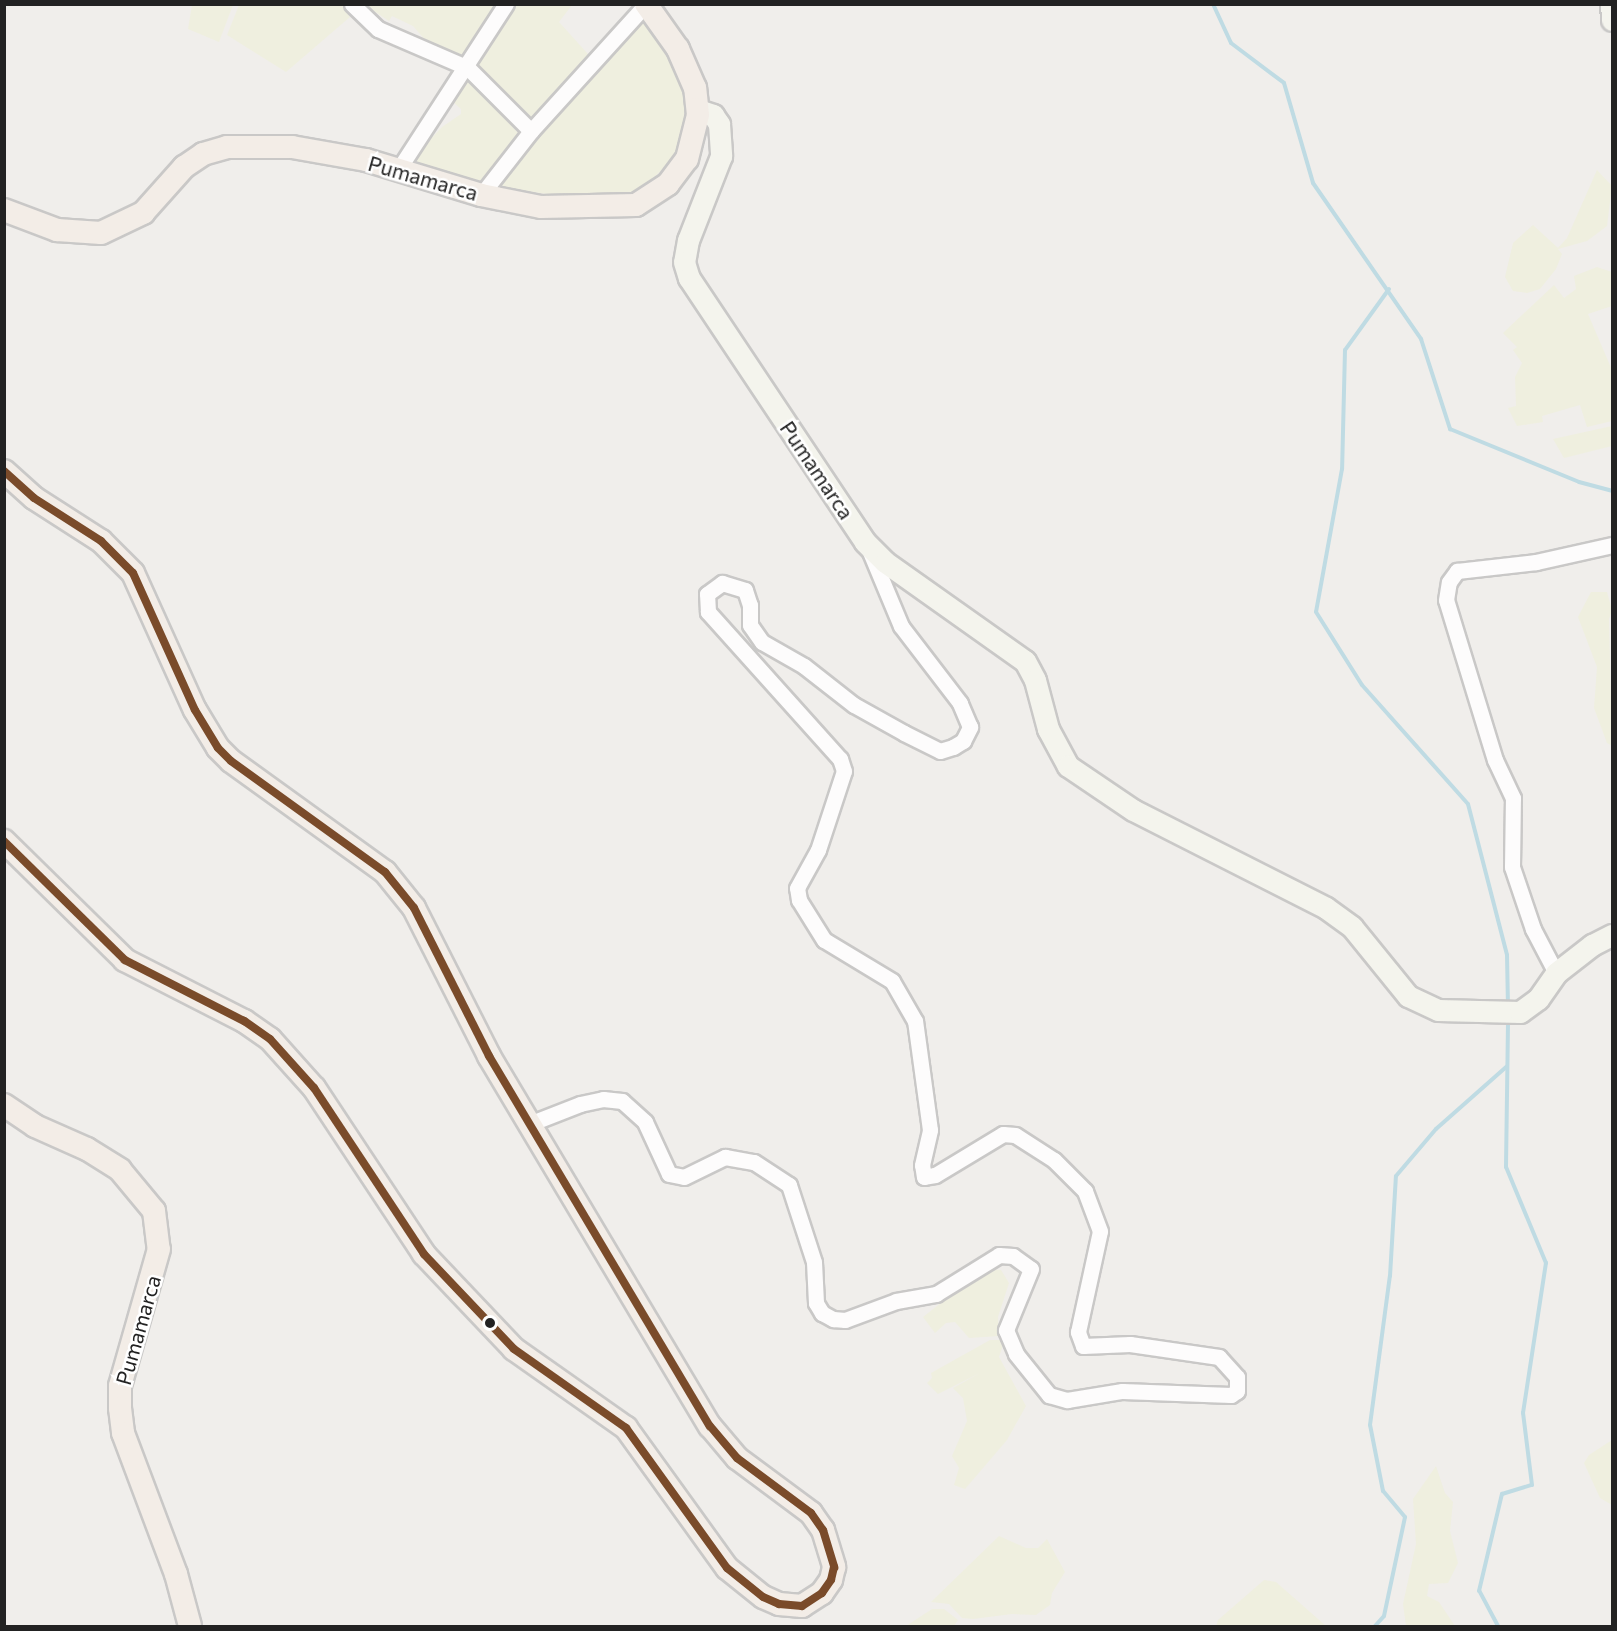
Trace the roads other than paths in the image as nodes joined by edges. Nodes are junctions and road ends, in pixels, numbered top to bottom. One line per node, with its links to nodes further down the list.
1 (506, 4): 6 (street)
2 (1611, 4): 5 (main road)
3 (357, 6): 6 (street)
4 (642, 6): 7 (main road, Pumamarca); 8 (street)
5 (1612, 20)
6 (468, 68): 8 (street); 9 (street)
7 (698, 110): 10 (main road, Pumamarca); 13 (main road, Pumamarca)
8 (531, 131): 10 (street)
9 (398, 170): 10 (main road, Pumamarca); 11 (main road, Pumamarca)
10 (481, 195)
11 (4, 210)
12 (4, 471): 19 (main road)
13 (866, 542): 17 (main road, Pumamarca); 19 (street)
14 (1612, 545): 17 (street)
15 (4, 841): 19 (main road)
16 (1612, 935): 17 (main road, Pumamarca)
17 (1556, 973)
18 (4, 1105): 20 (main road, Pumamarca)
19 (529, 1124)
20 (190, 1626)

